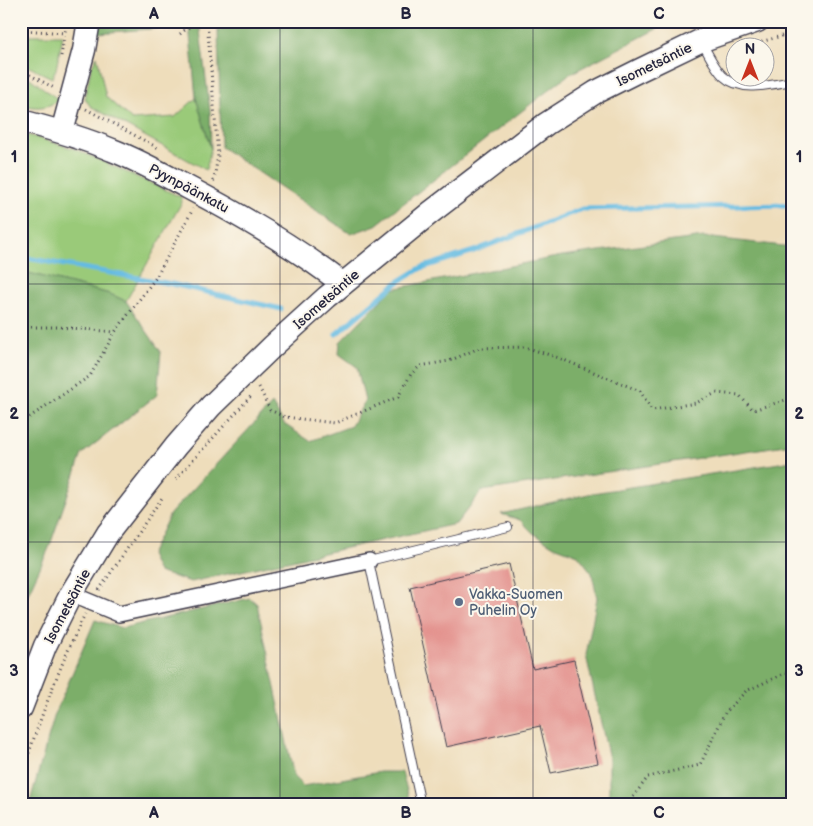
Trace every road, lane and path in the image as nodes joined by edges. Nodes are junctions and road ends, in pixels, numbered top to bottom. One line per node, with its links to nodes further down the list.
1 (89, 21): 14 (main road)
2 (203, 21): 5 (path)
3 (208, 21): 15 (path)
4 (757, 21): 11 (main road, Isometsäntie)
5 (194, 22): 9 (path)
6 (21, 30): 7 (path)
7 (65, 33)
8 (792, 33): 10 (path)
9 (180, 34)
10 (774, 38)
11 (700, 41): 12 (lane); 16 (main road, Isometsäntie)
12 (792, 81)
13 (21, 121): 14 (main road, Pyynpäänkatu)
14 (62, 132): 15 (main road, Pyynpäänkatu)
15 (202, 195): 16 (main road, Pyynpäänkatu); 18 (path)
16 (343, 284): 27 (main road, Isometsäntie)
17 (21, 327): 18 (path)
18 (114, 332): 22 (path)
19 (266, 380): 20 (path)
20 (259, 387): 21 (path); 23 (path)
21 (792, 398)
22 (21, 423)
23 (173, 482)
24 (162, 497): 27 (path)
25 (508, 527): 26 (lane)
26 (369, 561): 27 (street); 31 (lane)
27 (80, 599): 29 (main road, Isometsäntie); 30 (path)
28 (792, 670): 32 (path)
29 (21, 708)
30 (21, 777)
31 (421, 805)
32 (627, 805)

